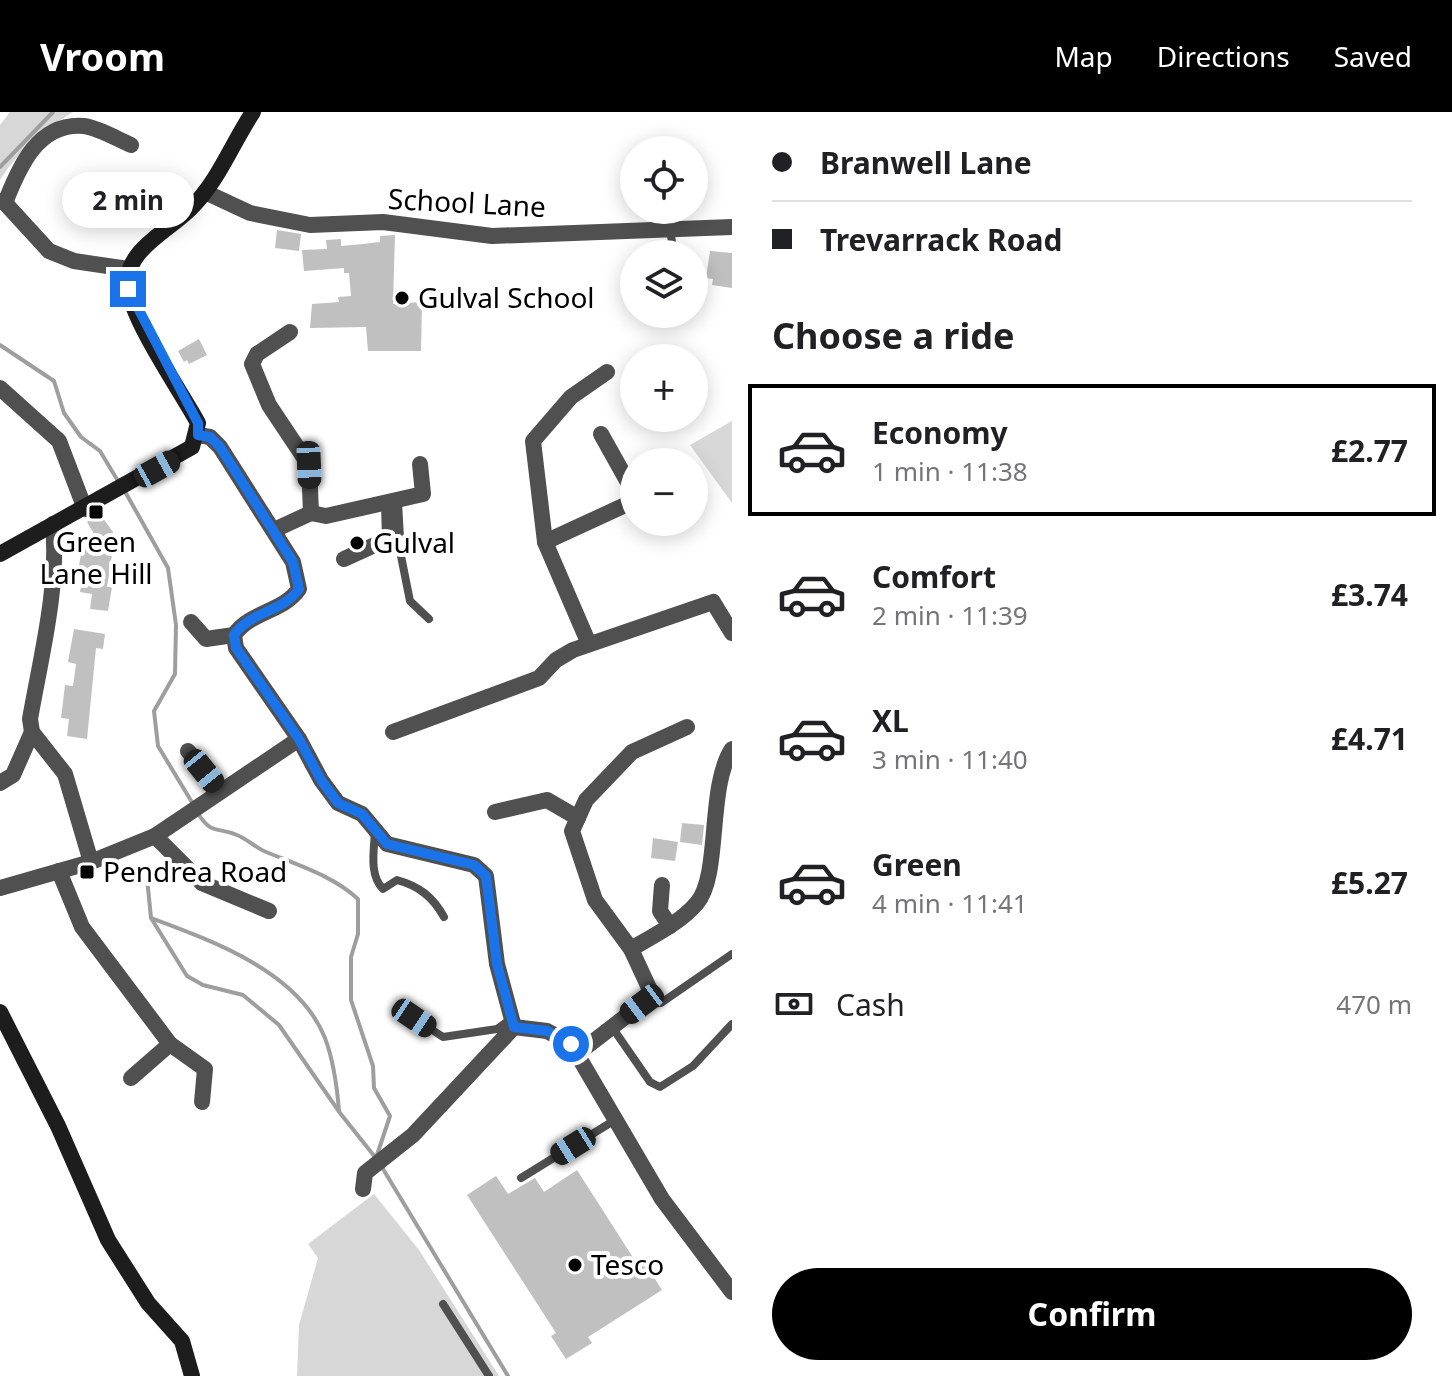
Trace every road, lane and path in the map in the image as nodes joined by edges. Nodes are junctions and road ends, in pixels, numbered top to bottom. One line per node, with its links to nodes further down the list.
1 (253, 112): 3 (main road)
2 (131, 145): 4 (street)
3 (205, 192): 6 (street, School Lane); 8 (main road)
4 (3, 202): 8 (street)
5 (732, 227): 6 (street, School Lane)
6 (670, 230): 7 (lane)
7 (672, 240)
8 (128, 269): 13 (main road)
9 (290, 332): 19 (street)
10 (607, 372): 22 (street)
11 (0, 388): 18 (street)
12 (601, 434): 15 (street)
13 (198, 435): 18 (main road); 21 (street)
14 (420, 464): 16 (street)
15 (620, 468)
16 (394, 503): 19 (street); 24 (street); 25 (lane)
17 (620, 507): 22 (street)
18 (85, 509): 20 (main road)
19 (311, 513): 21 (street)
20 (53, 524): 23 (main road); 31 (street)
21 (274, 530): 28 (street)
22 (545, 542): 29 (street)
23 (0, 554)
24 (344, 559)
25 (429, 619)
26 (191, 622): 28 (street)
27 (732, 633): 29 (street)
28 (234, 635): 33 (street)
29 (589, 644): 32 (street)
30 (687, 727): 40 (street)
31 (32, 732): 36 (street); 43 (street)
32 (393, 732)
33 (299, 739): 37 (street); 41 (street)
34 (732, 749): 38 (street)
35 (188, 751): 37 (street)
36 (0, 783)
37 (221, 791): 42 (street)
38 (725, 802): 49 (street)
39 (495, 812): 40 (street)
40 (578, 818): 50 (street)
41 (375, 827): 48 (lane); 55 (street)
42 (155, 836): 43 (street); 47 (street)
43 (91, 862): 44 (street)
44 (59, 871): 46 (street); 58 (street)
45 (662, 885): 49 (street)
46 (0, 888)
47 (269, 911)
48 (444, 917)
49 (670, 926): 50 (street)
50 (631, 949): 52 (street)
51 (732, 954): 52 (lane)
52 (642, 1004): 57 (street)
53 (0, 1012): 67 (main road)
54 (414, 1018): 55 (lane)
55 (513, 1023): 59 (street); 64 (street)
56 (732, 1024): 57 (lane)
57 (612, 1027): 59 (street)
58 (170, 1044): 60 (street); 61 (street)
59 (577, 1054): 62 (street)
60 (131, 1078)
61 (202, 1102)
62 (615, 1120): 63 (lane); 65 (street)
63 (521, 1178)
64 (363, 1189)
65 (729, 1281)
66 (443, 1304): 68 (lane)
67 (192, 1376)
68 (489, 1376)

